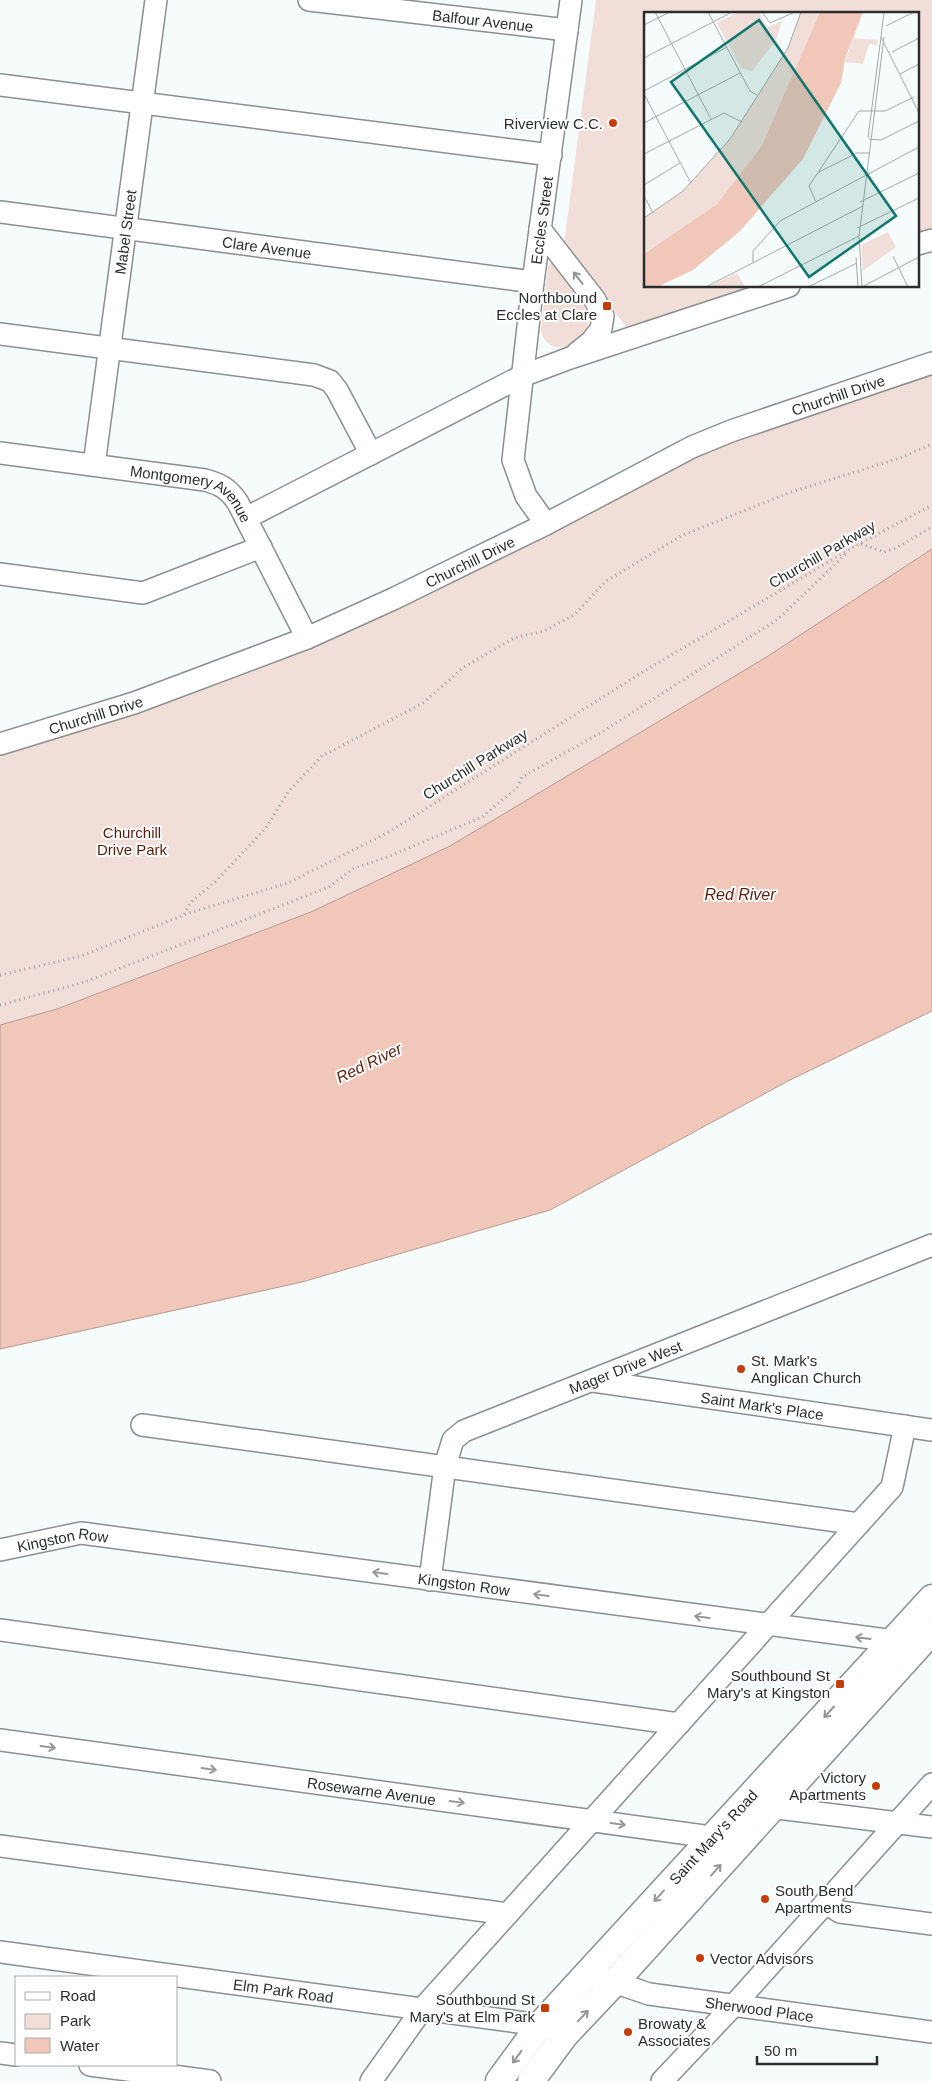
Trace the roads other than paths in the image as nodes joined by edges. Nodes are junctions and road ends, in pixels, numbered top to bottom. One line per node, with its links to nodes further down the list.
1 (156, 0): 6 (street, Mabel Street)
2 (309, 0): 4 (street, Balfour Avenue)
3 (571, 0): 4 (street, Eccles Street)
4 (567, 30): 7 (street, Eccles Street)
5 (0, 85): 6 (street)
6 (142, 104): 7 (street); 9 (street, Mabel Street)
7 (551, 155): 10 (street, Eccles Street)
8 (0, 212): 9 (street, Clare Avenue)
9 (125, 227): 11 (street, Clare Avenue); 14 (street, Mabel Street)
10 (540, 229): 11 (street, Eccles Street); 15 (street, one-way to 10)
11 (533, 282): 17 (street, Eccles Street)
12 (783, 288): 15 (street)
13 (0, 334): 14 (street)
14 (109, 348): 19 (street); 20 (street, Mabel Street)
15 (570, 358): 17 (street)
16 (932, 363): 22 (street, Churchill Drive)
17 (522, 376): 19 (street); 22 (street, Eccles Street)
18 (0, 453): 20 (street, Montgomery Avenue)
19 (371, 454): 21 (street)
20 (94, 465): 21 (street, Montgomery Avenue)
21 (246, 518): 23 (street, Montgomery Avenue)
22 (546, 524): 25 (street, Churchill Drive)
23 (261, 547): 24 (street); 25 (street, Montgomery Avenue)
24 (0, 574)
25 (307, 638): 26 (street, Churchill Drive)
26 (0, 744)
27 (932, 1245): 28 (street, Mager Drive West)
28 (593, 1380): 30 (street, Saint Mark's Place); 32 (street, Mager Drive West)
29 (142, 1425): 32 (street)
30 (905, 1426): 31 (street, Saint Mark's Place); 33 (street)
31 (932, 1430)
32 (445, 1466): 33 (street); 35 (street, Mager Drive West)
33 (859, 1524): 37 (street)
34 (0, 1550): 35 (street, Kingston Row, one-way to 34)
35 (430, 1580): 37 (street, Kingston Row, one-way to 35)
36 (932, 1598): 40 (main road, Saint Mary's Road)
37 (767, 1626): 40 (street, Kingston Row, one-way to 37); 41 (street)
38 (0, 1630): 41 (street)
39 (931, 1634): 40 (street, Kingston Row); 45 (main road, Saint Mary's Road)
40 (894, 1641): 44 (main road, Saint Mary's Road, one-way to 44)
41 (679, 1724): 46 (street)
42 (0, 1740): 46 (street, Rosewarne Avenue, one-way to 46)
43 (932, 1784): 47 (street)
44 (744, 1804): 45 (street); 49 (main road, Saint Mary's Road)
45 (772, 1808): 47 (street); 50 (main road, Saint Mary's Road)
46 (591, 1820): 49 (street, Rosewarne Avenue, one-way to 49); 53 (street)
47 (897, 1822): 48 (street); 52 (street)
48 (932, 1827)
49 (713, 1837): 50 (street, Rosewarne Avenue); 56 (main road, Saint Mary's Road, one-way to 56)
50 (742, 1841): 57 (main road, Saint Mary's Road, one-way to 50)
51 (0, 1846): 53 (street)
52 (824, 1904): 54 (street); 58 (street)
53 (508, 1914): 59 (street)
54 (932, 1924)
55 (0, 1952): 59 (street, Elm Park Road)
56 (589, 1973): 57 (street, Sherwood Place); 60 (main road, Saint Mary's Road)
57 (615, 1982): 58 (street, Sherwood Place); 62 (main road, Saint Mary's Road, one-way to 57)
58 (734, 2005): 61 (street, Sherwood Place); 70 (street)
59 (423, 2008): 60 (street, Elm Park Road); 67 (street)
60 (540, 2024): 62 (street, Elm Park Road); 68 (main road, Saint Mary's Road, one-way to 68)
61 (932, 2032)
62 (565, 2035): 69 (main road, Saint Mary's Road)
63 (0, 2053): 64 (street)
64 (15, 2055)
65 (98, 2066): 66 (street)
66 (210, 2081)
67 (371, 2081)
68 (499, 2081)
69 (530, 2081)
70 (662, 2081)

